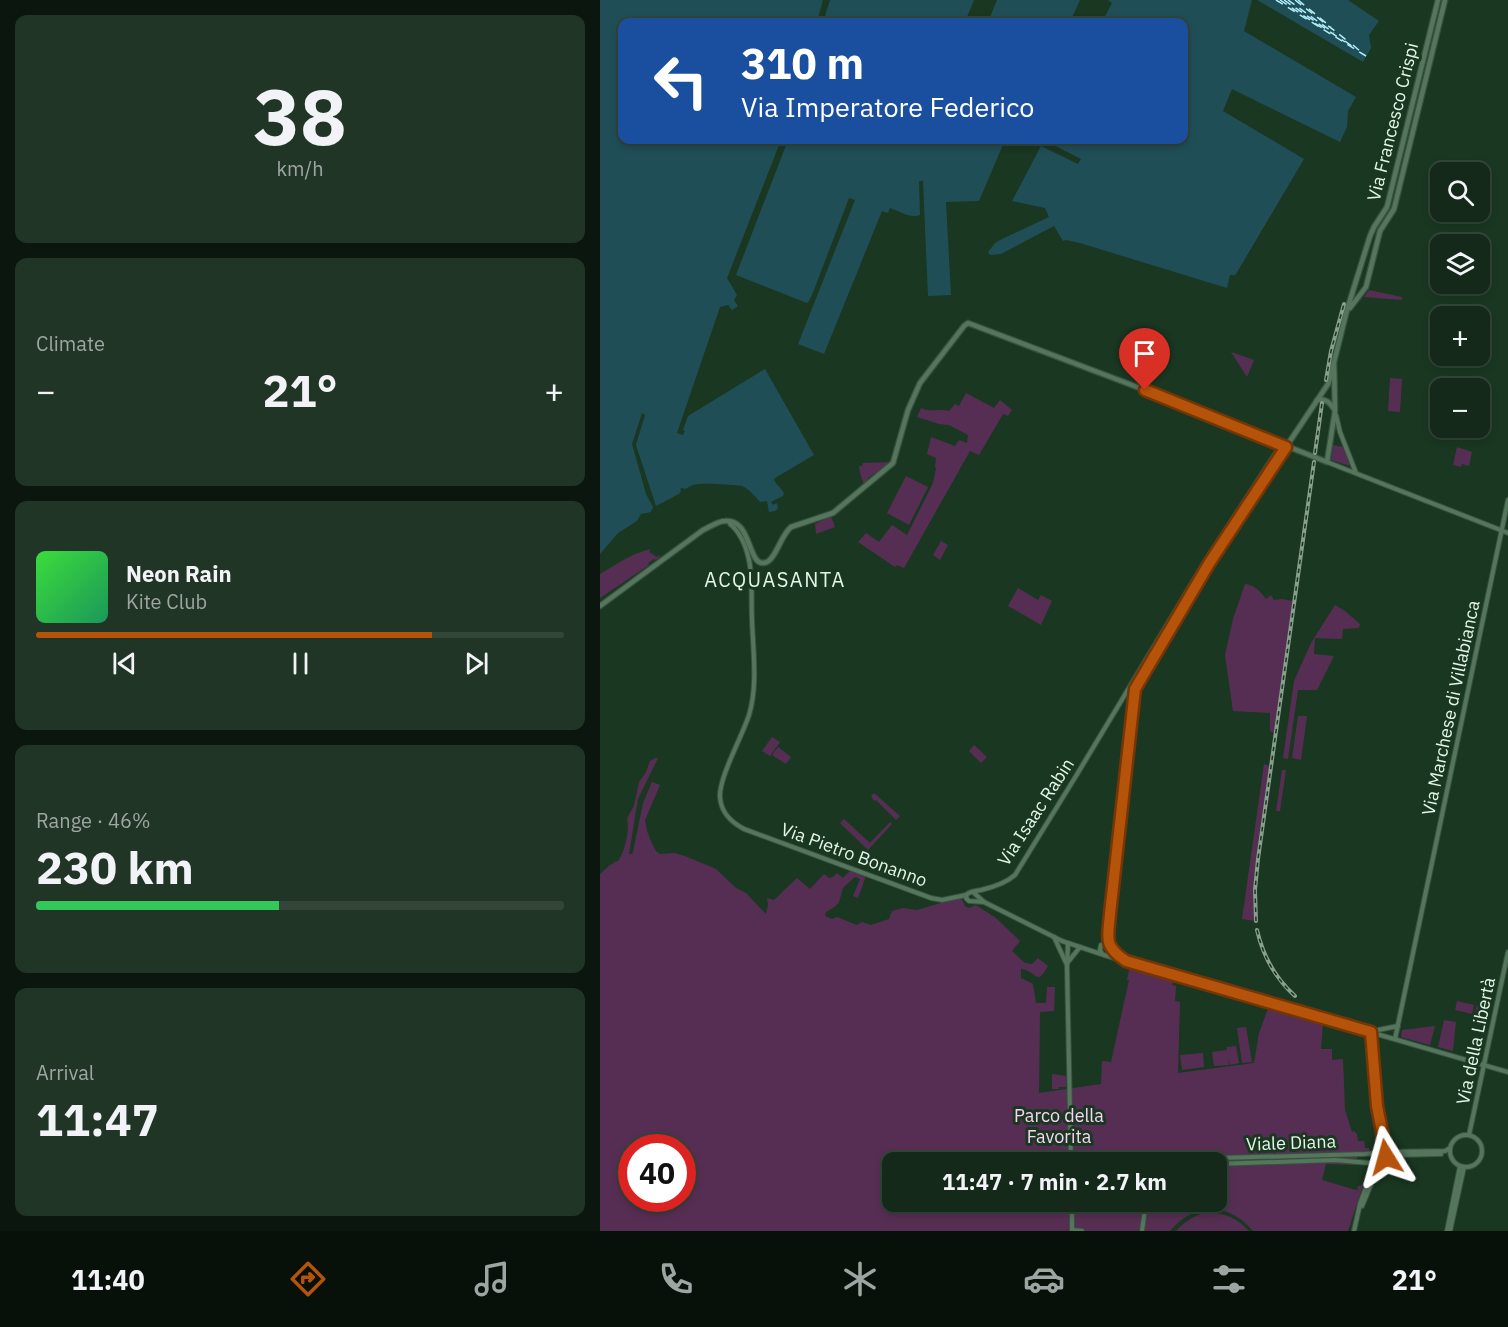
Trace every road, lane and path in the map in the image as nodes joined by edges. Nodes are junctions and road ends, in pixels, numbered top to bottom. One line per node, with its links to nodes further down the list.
1 (1438, 0): 3 (main road, Via Francesco Crispi)
2 (1445, 0): 4 (main road, Via Francesco Crispi)
3 (1365, 254): 4 (main road); 5 (main road, Via Francesco Crispi)
4 (1373, 256): 5 (main road, Via Francesco Crispi)
5 (1345, 322): 6 (main road)
6 (1334, 363): 7 (main road); 8 (main road)
7 (1317, 400): 8 (main road); 9 (main road)
8 (1335, 411): 10 (main road); 11 (street)
9 (1283, 446): 10 (main road); 13 (main road); 17 (street)
10 (1326, 462): 11 (street)
11 (1356, 474): 14 (street)
12 (1508, 500): 14 (street, Via Marchese di Villabianca)
13 (730, 521): 16 (main road); 19 (street, Via Pietro Bonanno)
14 (1502, 531): 15 (street); 32 (street, Via Marchese di Villabianca)
15 (1508, 533)
16 (600, 606)
17 (1172, 620): 18 (street, Via Isaac Rabin); 26 (street)
18 (972, 891): 19 (street); 20 (street)
19 (966, 895): 21 (street)
20 (977, 895): 21 (street); 22 (street)
21 (975, 901): 22 (street)
22 (984, 902): 23 (street)
23 (1054, 937): 24 (street); 31 (street)
24 (1068, 943): 27 (street); 31 (street)
25 (1101, 945): 26 (street); 27 (street); 29 (street)
26 (1110, 947): 29 (street); 30 (street)
27 (1082, 948): 29 (street); 31 (street)
28 (1508, 952): 35 (street, Via della Libertà)
29 (1104, 955): 30 (street)
30 (1126, 961): 33 (street)
31 (1067, 966): 40 (street)
32 (1398, 1026): 33 (street); 34 (street, Via Marchese di Villabianca)
33 (1371, 1032): 34 (street); 37 (street)
34 (1395, 1039): 35 (street)
35 (1484, 1065): 36 (street); 38 (street, Via della Libertà)
36 (1508, 1072)
37 (1377, 1106): 41 (street); 41 (street)
38 (1469, 1135): 39 (street); 46 (street)
39 (1450, 1148): 41 (street); 42 (street)
40 (1071, 1152)
41 (1385, 1155): 42 (street); 43 (street, Viale Diana); 45 (street); 45 (street, Viale Diana); 49 (street)
42 (1450, 1156): 46 (street)
43 (1227, 1160)
44 (1227, 1164): 45 (street, Viale Diana)
45 (1374, 1165): 49 (street)
46 (1462, 1167): 54 (street)
47 (1071, 1212): 50 (street)
48 (1145, 1212): 52 (street)
49 (1358, 1215): 53 (street)
50 (1072, 1230): 51 (street)
51 (1082, 1231)
52 (1142, 1231)
53 (1354, 1231)
54 (1449, 1231)

